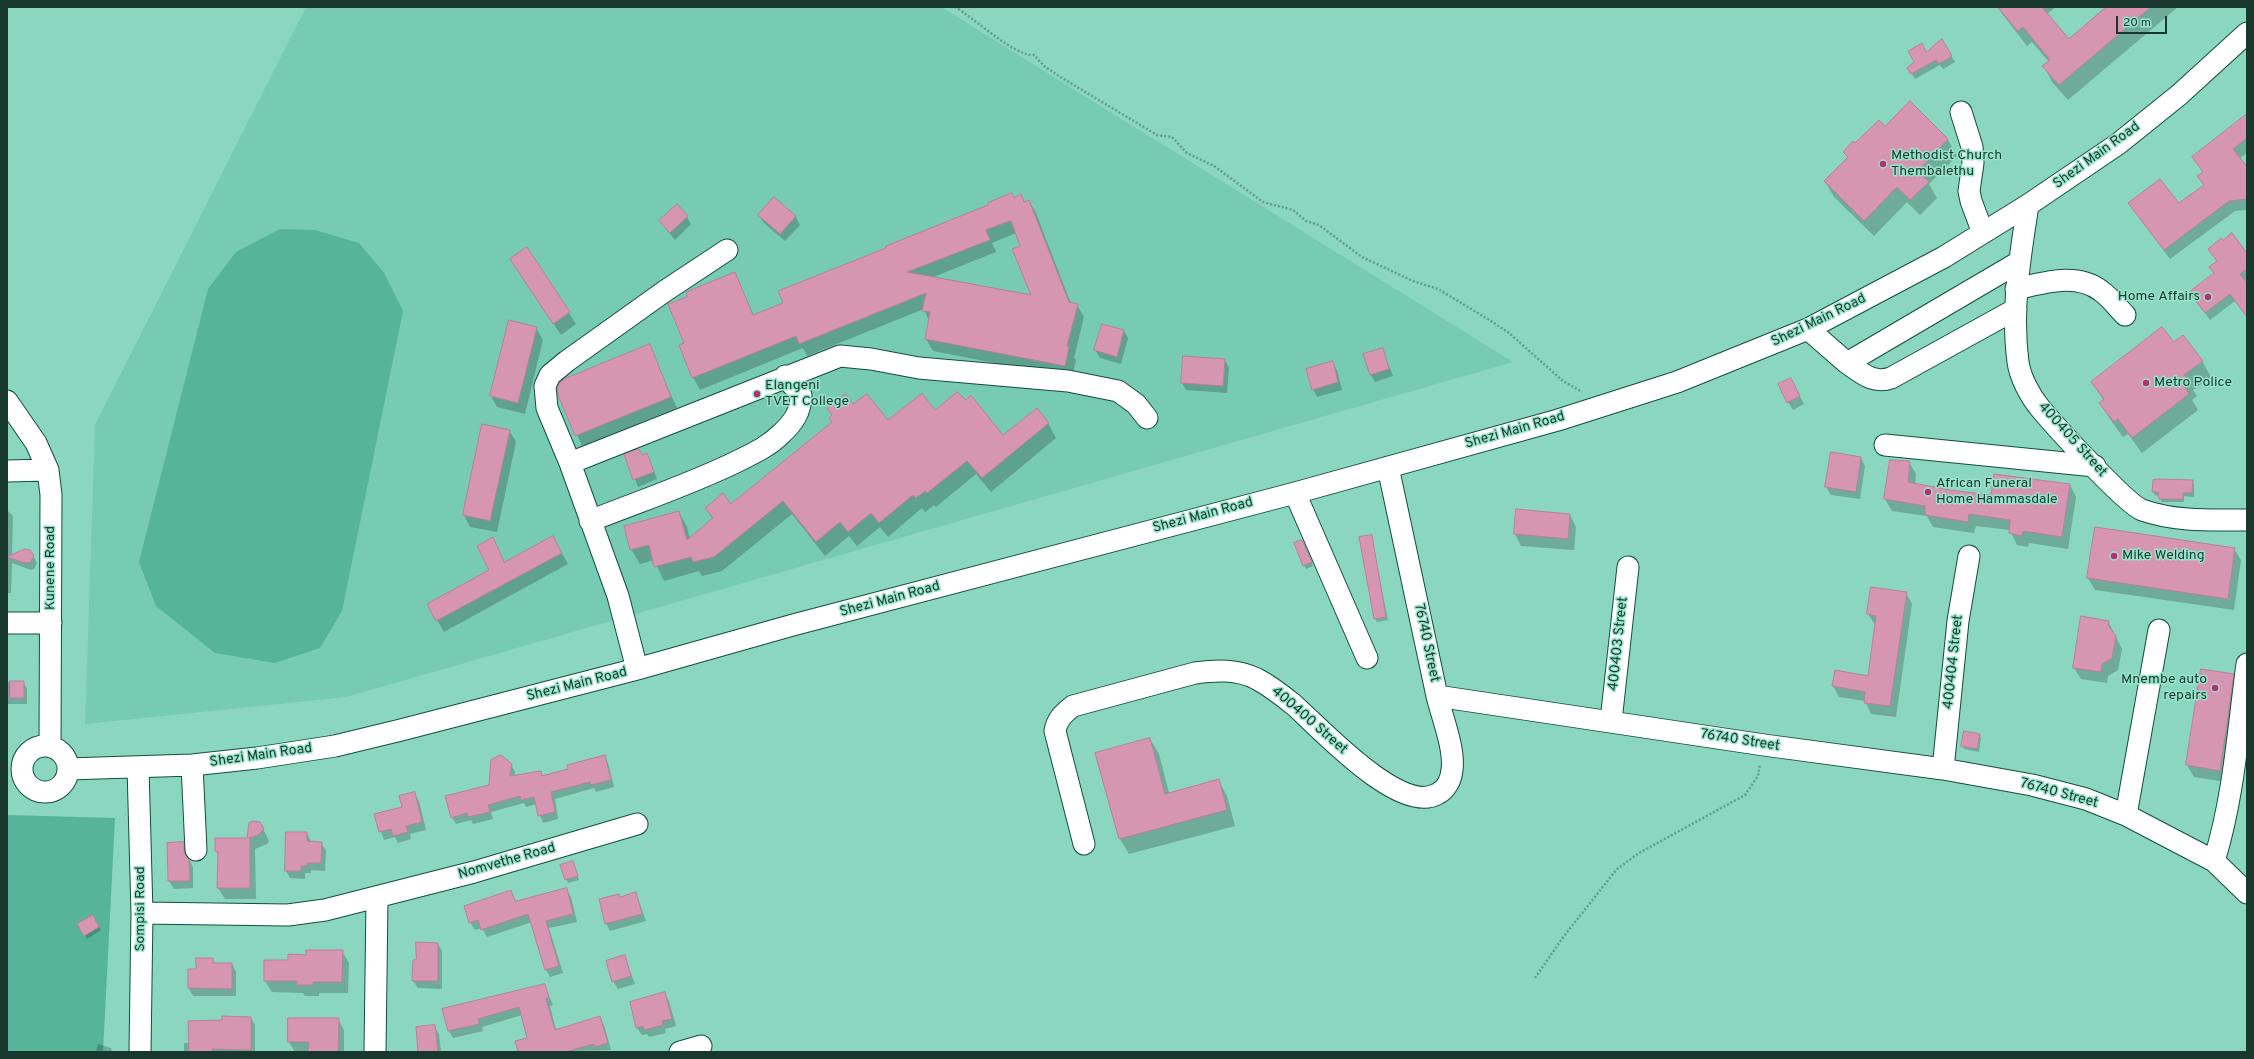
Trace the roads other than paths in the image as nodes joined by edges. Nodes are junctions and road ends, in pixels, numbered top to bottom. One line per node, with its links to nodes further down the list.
1 (2247, 33): 3 (street, Shezi Main Road)
2 (1961, 112): 4 (street)
3 (2028, 205): 4 (street, Shezi Main Road); 6 (street, 400405 Street)
4 (1982, 233): 9 (street, Shezi Main Road)
5 (727, 250): 15 (street)
6 (2019, 262): 7 (street, 400405 Street); 10 (street)
7 (2016, 299): 8 (street); 10 (street); 16 (street, 400405 Street)
8 (2125, 315)
9 (1808, 329): 10 (street); 17 (street, Shezi Main Road)
10 (1847, 363)
11 (785, 376): 13 (street); 15 (street); 22 (street)
12 (7, 401): 18 (street, Kunene Road)
13 (1147, 418)
14 (1885, 446): 16 (street)
15 (570, 463): 22 (street)
16 (2095, 466): 21 (street, 400405 Street)
17 (1388, 467): 20 (street, Shezi Main Road); 31 (street, 76740 Street)
18 (48, 470): 19 (street); 26 (street, Kunene Road)
19 (7, 471)
20 (1295, 493): 28 (street); 30 (street, Shezi Main Road)
21 (2247, 520)
22 (590, 521): 30 (street)
23 (1969, 556): 38 (street, 400404 Street)
24 (1628, 567): 32 (street, 400403 Street)
25 (7, 623): 26 (street)
26 (51, 624): 33 (street, Kunene Road)
27 (2159, 630): 39 (street)
28 (1367, 658)
29 (2247, 664): 43 (street)
30 (637, 669): 34 (street, Shezi Main Road)
31 (1437, 696): 32 (street, 76740 Street); 41 (street, 400400 Street)
32 (1611, 720): 38 (street, 76740 Street)
33 (50, 746): 36 (street); 37 (street)
34 (192, 765): 35 (street, Shezi Main Road); 42 (street)
35 (138, 767): 37 (street, Shezi Main Road); 46 (street, Sompisi Road)
36 (15, 769): 37 (street)
37 (68, 769)
38 (1943, 769): 39 (street, 76740 Street)
39 (2126, 815): 43 (street, 76740 Street)
40 (637, 824): 45 (street, Nomvethe Road)
41 (1084, 844)
42 (196, 850)
43 (2214, 861): 44 (street, 76740 Street)
44 (2247, 894)
45 (377, 898): 46 (street, Nomvethe Road); 49 (street)
46 (142, 913): 48 (street, Sompisi Road)
47 (701, 1046): 50 (street)
48 (140, 1052)
49 (375, 1052)
50 (680, 1052)

